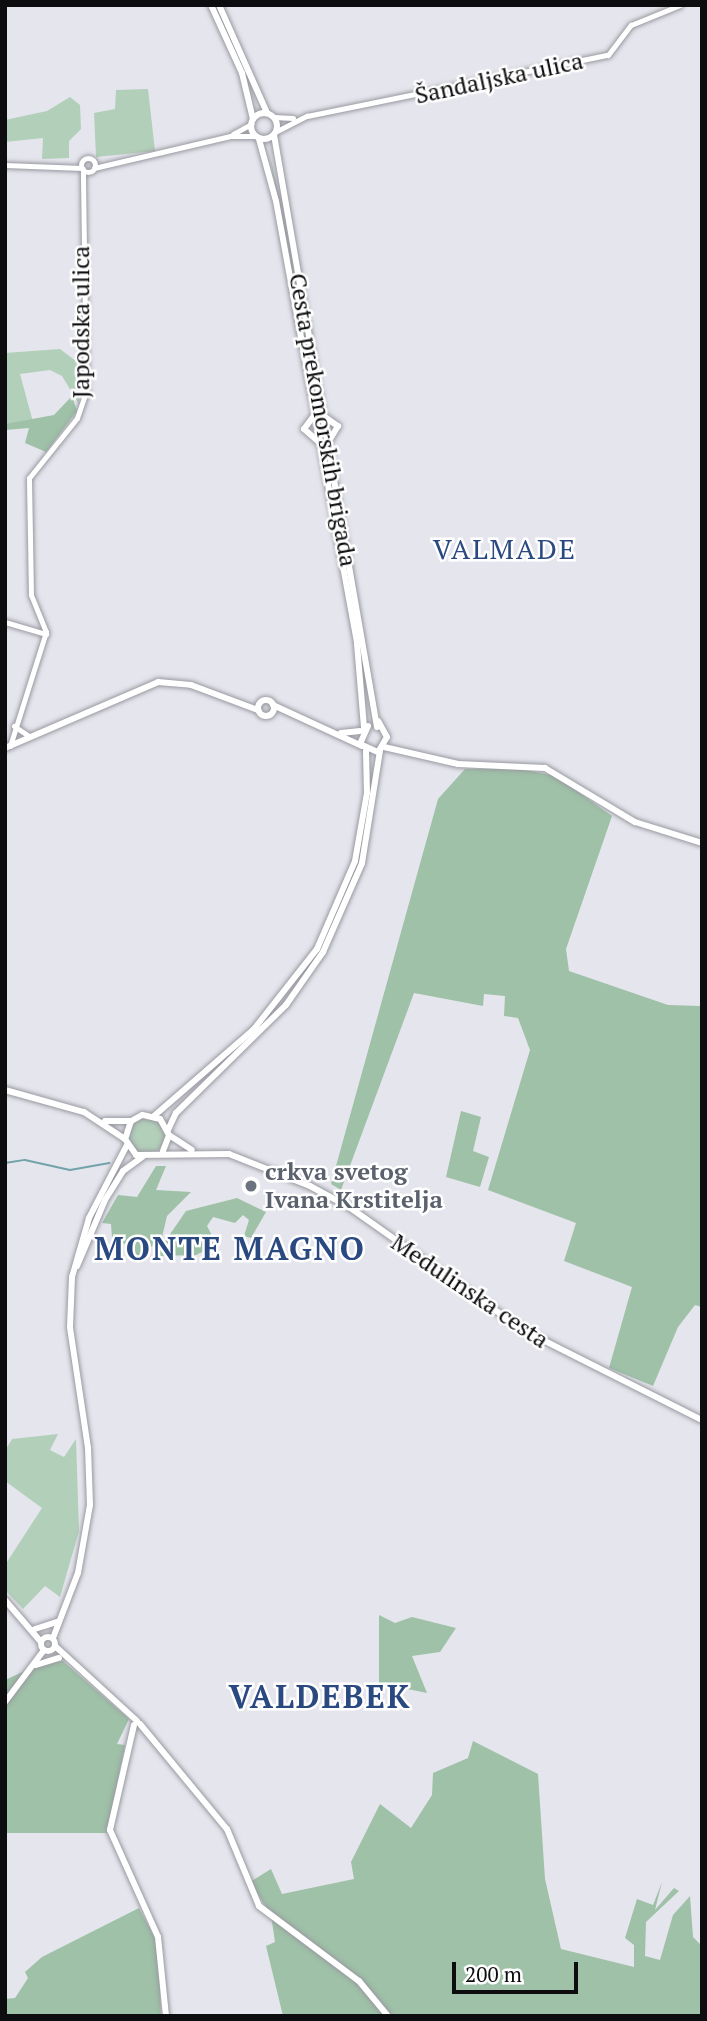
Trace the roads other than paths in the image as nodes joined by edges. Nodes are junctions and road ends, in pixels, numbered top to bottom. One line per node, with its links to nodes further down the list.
1 (211, 5): 6 (main road)
2 (680, 5): 5 (street, Šandaljska ulica)
3 (221, 8): 4 (main road)
4 (270, 115): 5 (street, Šandaljska ulica); 6 (main road); 7 (main road, Cesta prekomorskih brigada)
5 (300, 118): 7 (street, Šandaljska ulica)
6 (252, 121): 8 (street); 9 (main road, Cesta prekomorskih brigada)
7 (276, 133): 9 (main road); 19 (main road, Cesta prekomorskih brigada)
8 (230, 136): 9 (street); 12 (street)
9 (257, 137): 18 (main road, Cesta prekomorskih brigada)
10 (83, 160): 11 (street); 14 (street); 15 (street, Japodska ulica)
11 (94, 161): 12 (street); 16 (street)
12 (111, 163): 16 (street)
13 (5, 165): 14 (street)
14 (67, 165): 15 (street)
15 (82, 169): 16 (street); 17 (street, Japodska ulica)
16 (93, 170): 17 (street, Japodska ulica)
17 (85, 182): 22 (street, Japodska ulica)
18 (314, 408): 20 (main road, Cesta prekomorskih brigada); 20 (main road)
19 (323, 412): 20 (main road, Cesta prekomorskih brigada); 20 (main road)
20 (325, 446): 25 (main road, Cesta prekomorskih brigada)
21 (5, 622): 22 (street)
22 (46, 634): 31 (street)
23 (261, 701): 24 (main road); 26 (main road); 27 (main road)
24 (246, 702): 27 (main road); 34 (main road)
25 (369, 704): 30 (main road, Cesta prekomorskih brigada); 32 (main road, Cesta prekomorskih brigada)
26 (273, 705): 28 (main road); 29 (main road)
27 (258, 710): 28 (main road)
28 (271, 714): 29 (main road)
29 (286, 714): 33 (main road)
30 (378, 726): 32 (main road); 35 (main road, Cesta prekomorskih brigada)
31 (14, 727): 34 (street); 36 (street)
32 (364, 728): 33 (main road); 37 (main road, Cesta prekomorskih brigada)
33 (335, 732): 37 (main road)
34 (29, 736): 36 (main road)
35 (385, 737): 38 (main road); 39 (main road)
36 (9, 746)
37 (362, 748): 38 (main road); 40 (main road)
38 (380, 750): 39 (main road); 40 (main road)
39 (409, 751): 41 (main road)
40 (372, 773): 43 (main road); 46 (main road)
41 (702, 843)
42 (5, 1090): 44 (main road)
43 (154, 1116): 45 (main road); 46 (main road)
44 (104, 1121): 45 (main road); 47 (main road)
45 (131, 1121): 47 (main road)
46 (168, 1132): 48 (main road); 49 (main road)
47 (126, 1142): 50 (main road); 51 (main road)
48 (163, 1151): 49 (main road, Medulinska cesta); 50 (main road)
49 (200, 1153): 52 (main road, Medulinska cesta)
50 (142, 1157): 51 (main road)
51 (72, 1277): 54 (main road)
52 (702, 1420)
53 (5, 1600): 55 (main road)
54 (63, 1617): 55 (main road); 56 (main road)
55 (33, 1628): 56 (main road)
56 (46, 1639): 57 (main road); 57 (main road)
57 (50, 1649): 58 (main road); 59 (main road); 60 (main road)
58 (59, 1658): 59 (main road); 60 (main road)
59 (75, 1667): 62 (main road)
60 (32, 1668): 61 (main road)
61 (5, 1702)
62 (137, 1725): 63 (main road); 64 (main road)
63 (166, 2016)
64 (388, 2016)

